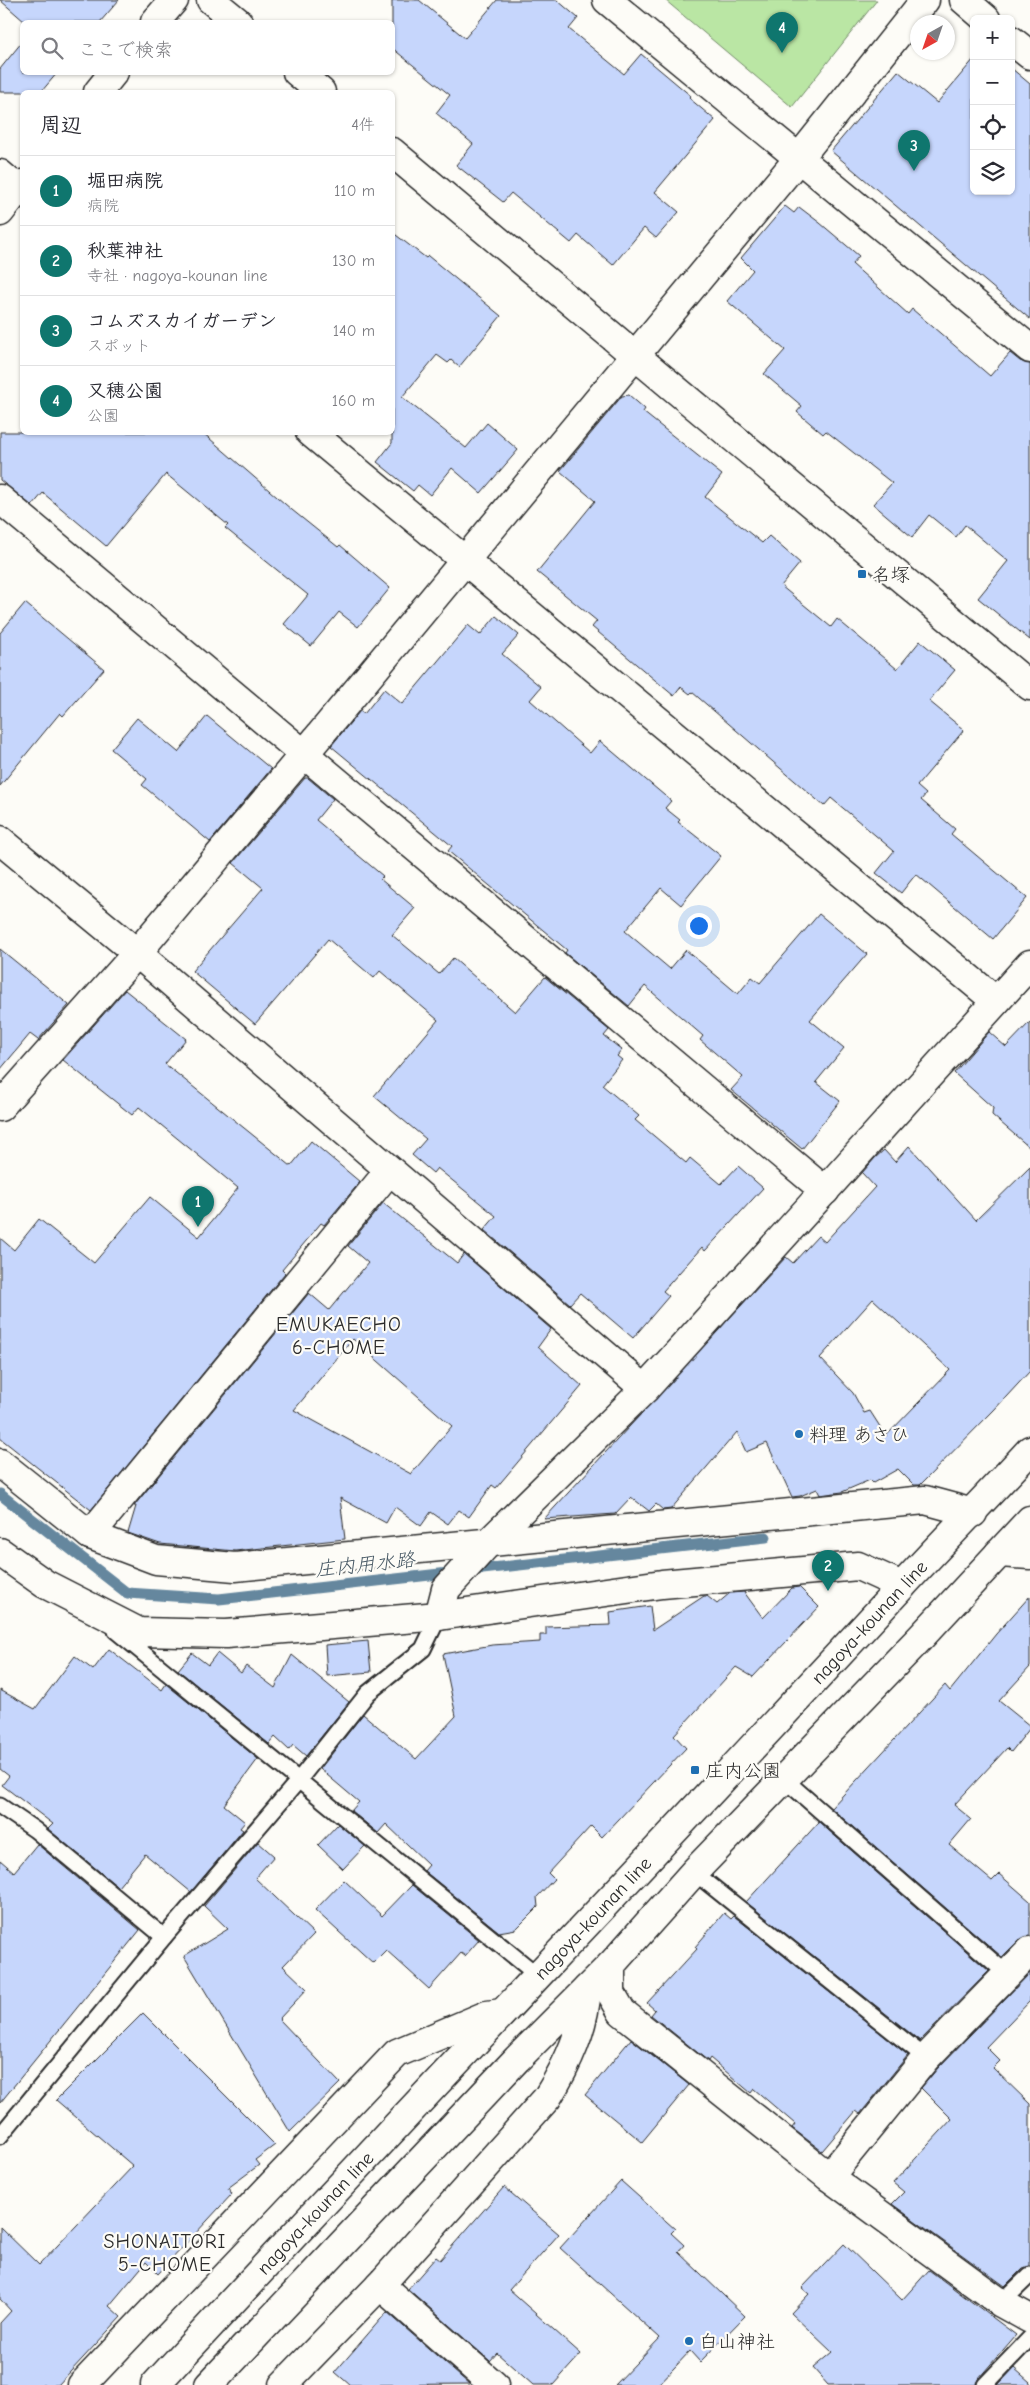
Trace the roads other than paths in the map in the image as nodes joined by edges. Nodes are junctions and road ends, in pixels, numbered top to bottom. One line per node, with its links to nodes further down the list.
1 (174, 0): 7 (street)
2 (210, 0): 8 (street)
3 (607, 0): 16 (street)
4 (925, 0): 16 (street)
5 (964, 0): 6 (street)
6 (981, 15)
7 (157, 20)
8 (235, 20)
9 (1015, 43): 10 (street)
10 (1030, 55)
11 (112, 75): 13 (street)
12 (302, 75): 14 (street)
13 (100, 90)
14 (320, 90)
15 (395, 154): 20 (street)
16 (799, 158): 19 (street); 20 (street)
17 (16, 185): 18 (street)
18 (0, 212)
19 (1030, 349)
20 (635, 354): 23 (street); 24 (street)
21 (314, 435): 23 (street)
22 (0, 500): 25 (street)
23 (463, 561): 25 (street); 29 (street)
24 (1030, 686)
25 (305, 753): 27 (street); 32 (street)
26 (0, 840): 27 (street)
27 (137, 952): 30 (street); 31 (street)
28 (1030, 964): 29 (street)
29 (996, 1001): 32 (street)
30 (0, 1107)
31 (390, 1171): 33 (street); 38 (street)
32 (825, 1191): 33 (street)
33 (645, 1389): 39 (street)
34 (1030, 1450): 36 (street, nagoya-kounan line)
35 (0, 1463): 38 (street)
36 (973, 1513): 39 (street); 43 (street, nagoya-kounan line)
37 (1030, 1520): 41 (street)
38 (90, 1535): 39 (street)
39 (484, 1548): 45 (street)
40 (0, 1552): 44 (street)
41 (1000, 1553): 42 (street); 46 (street)
42 (1030, 1555)
43 (902, 1586): 45 (street); 54 (street, nagoya-kounan line)
44 (79, 1601): 45 (street); 47 (lane)
45 (439, 1616): 47 (lane)
46 (784, 1779): 49 (street); 53 (lane)
47 (298, 1780): 50 (lane); 54 (lane)
48 (0, 1806): 50 (lane)
49 (694, 1872): 52 (street); 57 (lane)
50 (164, 1937): 58 (lane)
51 (1030, 1951): 53 (street)
52 (611, 1965): 55 (street); 59 (street)
53 (1007, 1974): 57 (street)
54 (537, 1975): 56 (street, nagoya-kounan line)
55 (588, 1989): 61 (street); 67 (street)
56 (502, 2013): 65 (street); 66 (street, nagoya-kounan line)
57 (926, 2058): 59 (street)
58 (0, 2136)
59 (829, 2177): 62 (street)
60 (1030, 2275): 62 (lane)
61 (380, 2285): 68 (street); 69 (street)
62 (1001, 2303): 63 (street)
63 (1030, 2320)
64 (1030, 2338): 70 (lane)
65 (82, 2385)
66 (155, 2385)
67 (209, 2385)
68 (283, 2385)
69 (494, 2385)
70 (985, 2385)

